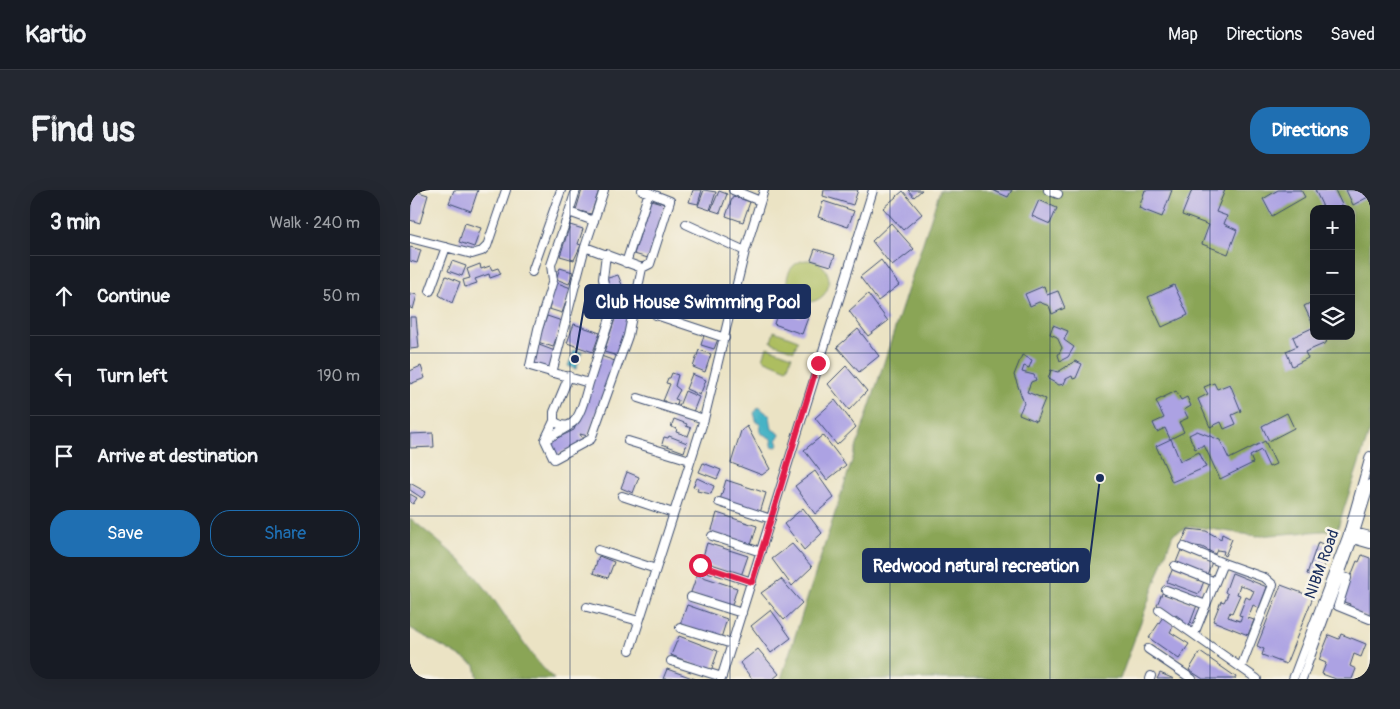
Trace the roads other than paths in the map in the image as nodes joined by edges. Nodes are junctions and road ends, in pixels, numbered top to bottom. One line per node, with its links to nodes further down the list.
1 (506, 190): 17 (street)
2 (561, 190): 12 (street)
3 (576, 190): 13 (street)
4 (604, 190): 14 (street)
5 (733, 190): 11 (street)
6 (764, 190): 11 (street)
7 (872, 190): 42 (street)
8 (1048, 190): 10 (street)
9 (645, 191): 21 (street); 22 (street)
10 (1058, 194)
11 (760, 201): 19 (street)
12 (554, 210): 13 (street); 23 (street)
13 (568, 214): 14 (street); 27 (street)
14 (594, 221): 18 (street)
15 (686, 224): 19 (street)
16 (410, 238): 17 (street)
17 (446, 247): 24 (street)
18 (586, 247): 20 (street); 27 (street)
19 (745, 250): 26 (street)
20 (606, 254): 21 (street); 29 (street)
21 (626, 263): 22 (street)
22 (642, 268): 34 (street)
23 (532, 272)
24 (430, 291)
25 (656, 315): 26 (street)
26 (725, 338): 31 (street)
27 (552, 373): 28 (street)
28 (569, 376): 29 (street); 32 (street)
29 (589, 383): 33 (street)
30 (638, 398): 31 (street)
31 (704, 418): 37 (street)
32 (554, 421): 33 (street); 34 (street)
33 (571, 425): 34 (street)
34 (545, 440)
35 (628, 441): 37 (street)
36 (1370, 456): 43 (street, NIBM Road)
37 (690, 460): 41 (street)
38 (1370, 484): 43 (street, NIBM Road)
39 (622, 496): 41 (street)
40 (720, 502): 42 (street)
41 (673, 513): 53 (street)
42 (771, 519): 49 (street)
43 (1351, 535): 45 (street); 46 (street); 54 (street, NIBM Road); 75 (street, NIBM Road)
44 (712, 536): 49 (street)
45 (1370, 536)
46 (1370, 544)
47 (1184, 547): 50 (street)
48 (598, 550): 53 (street)
49 (761, 552): 55 (street)
50 (1223, 563): 56 (street); 71 (street)
51 (700, 565): 55 (street)
52 (1175, 566): 56 (street)
53 (656, 569): 64 (street)
54 (1340, 576): 63 (street); 76 (street, NIBM Road)
55 (752, 582): 62 (street)
56 (1215, 582): 59 (street)
57 (1166, 590): 59 (street)
58 (691, 598): 62 (street)
59 (1206, 605): 66 (street)
60 (587, 607): 64 (street)
61 (1159, 610): 66 (street)
62 (742, 613): 67 (street)
63 (1370, 619)
64 (639, 621): 68 (street)
65 (680, 628): 67 (street)
66 (1194, 634): 71 (street)
67 (732, 644): 72 (street)
68 (630, 650)
69 (1148, 650): 73 (street)
70 (671, 661): 72 (street)
71 (1241, 668): 74 (street)
72 (721, 678)
73 (1192, 679)
74 (1257, 679)
75 (1292, 679)
76 (1302, 679)

